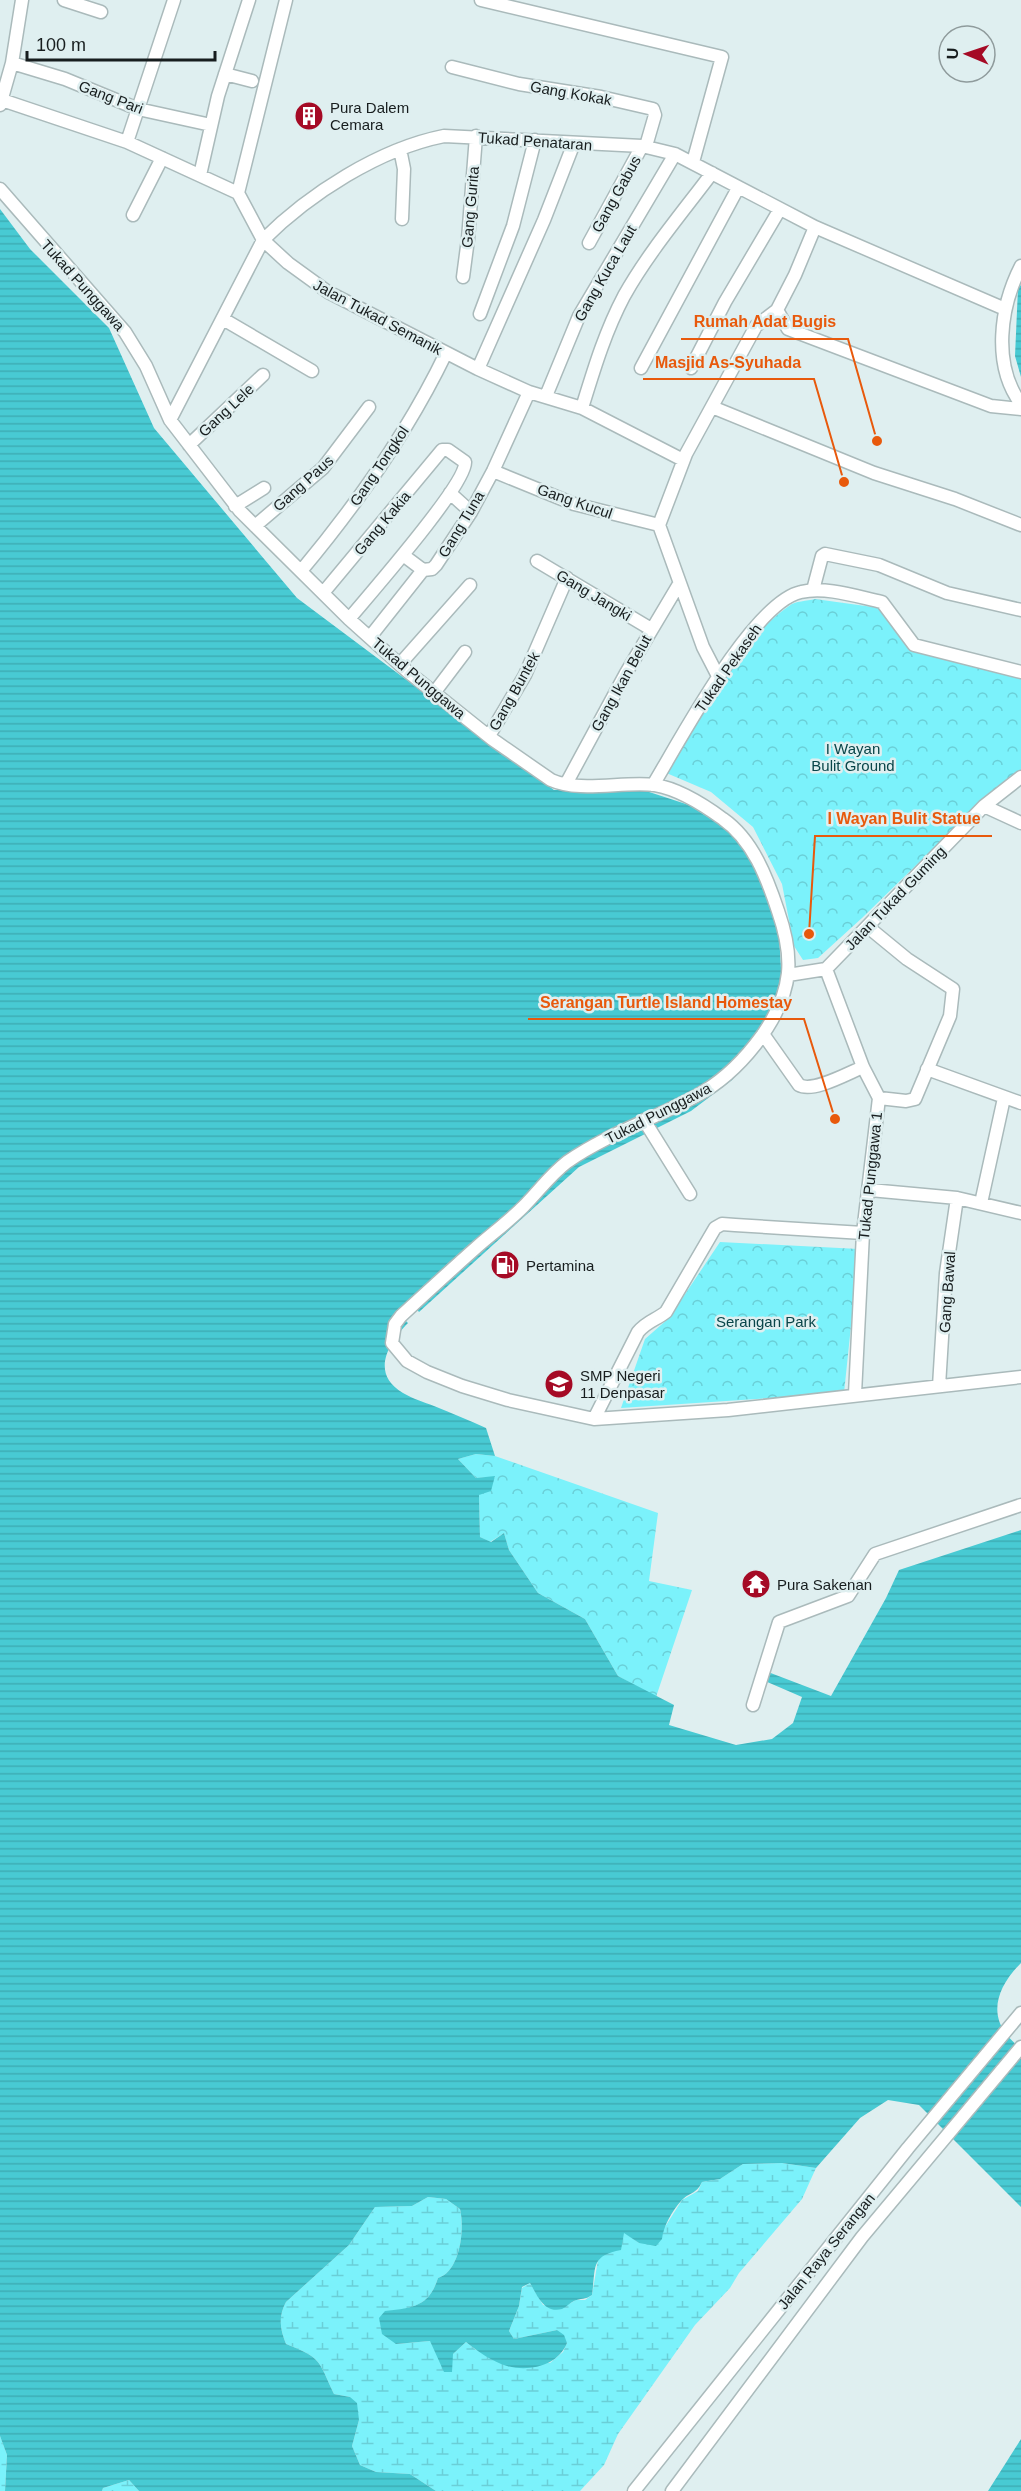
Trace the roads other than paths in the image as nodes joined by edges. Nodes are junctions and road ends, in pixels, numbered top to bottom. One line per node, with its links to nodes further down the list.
1 (22, 0): 8 (street)
2 (64, 0): 7 (street)
3 (174, 0): 13 (street)
4 (249, 0): 10 (street)
5 (286, 0): 28 (street)
6 (481, 0): 23 (street)
7 (101, 12)
8 (12, 63): 12 (street); 13 (street, Gang Pari)
9 (452, 67): 19 (street, Gang Kokak)
10 (225, 74): 11 (street); 14 (street)
11 (252, 81)
12 (1, 103): 17 (street)
13 (138, 109): 14 (street, Gang Pari); 17 (street)
14 (211, 125): 25 (street)
15 (476, 136): 16 (street, Tukad Penataran); 20 (street, Tukad Penataran); 36 (street, Gang Gurita)
16 (535, 140): 18 (street, Tukad Penataran); 39 (street)
17 (127, 142): 22 (street)
18 (574, 143): 19 (street, Tukad Penataran); 44 (street)
19 (644, 146): 21 (street, Tukad Penataran); 34 (street, Gang Gabus)
20 (400, 149): 31 (street); 33 (street, Tukad Penataran)
21 (675, 154): 23 (street, Tukad Penataran); 48 (street, Gang Kuca Laut)
22 (162, 158): 25 (street); 30 (street)
23 (693, 162): 24 (street, Tukad Penataran)
24 (712, 173): 26 (street, Tukad Penataran); 52 (street)
25 (200, 175): 28 (street)
26 (738, 188): 29 (street, Tukad Penataran); 42 (street)
27 (0, 189): 54 (street, Tukad Punggawa)
28 (238, 193): 33 (street, Jalan Tukad Semanik)
29 (780, 209): 32 (street, Tukad Penataran); 43 (street)
30 (133, 215)
31 (402, 219)
32 (815, 227): 37 (street, Tukad Penataran); 38 (street)
33 (263, 240): 40 (street, Tukad Penataran); 41 (street, Jalan Tukad Semanik)
34 (589, 243)
35 (1021, 266): 37 (street)
36 (463, 277)
37 (1005, 309): 49 (street)
38 (777, 310): 51 (street); 53 (street)
39 (480, 314)
40 (223, 319): 45 (street); 54 (street, Tukad Penataran)
41 (446, 354): 44 (street, Jalan Tukad Semanik); 68 (street, Gang Tongkol)
42 (641, 368)
43 (690, 368)
44 (478, 369): 47 (street, Jalan Tukad Semanik)
45 (312, 370)
46 (263, 375): 55 (street, Gang Lele)
47 (529, 392): 48 (street, Jalan Tukad Semanik); 57 (street, Gang Tuna)
48 (546, 396): 52 (street, Jalan Tukad Semanik)
49 (1021, 404)
50 (369, 407): 64 (street, Gang Paus)
51 (712, 407): 56 (street); 63 (street)
52 (582, 408): 56 (street, Jalan Tukad Semanik)
53 (1021, 409)
54 (170, 420): 55 (street, Tukad Punggawa)
55 (189, 445): 64 (street, Tukad Punggawa)
56 (683, 460): 62 (street)
57 (493, 471): 61 (street, Gang Tuna); 62 (street, Gang Kucul)
58 (264, 488): 60 (street)
59 (450, 493): 61 (street); 65 (street); 73 (street, Gang Kakia)
60 (235, 506)
61 (471, 512): 67 (street, Gang Tuna)
62 (659, 525): 70 (street)
63 (1021, 525)
64 (255, 526): 68 (street, Tukad Punggawa)
65 (403, 555): 67 (street); 75 (street)
66 (537, 561): 69 (street, Gang Jangki)
67 (423, 570): 77 (street, Gang Tuna)
68 (301, 571): 73 (street, Tukad Punggawa)
69 (567, 578): 76 (street, Gang Jangki); 83 (street, Gang Buntek)
70 (679, 584): 76 (street, Gang Ikan Belut); 81 (street)
71 (470, 585): 79 (street)
72 (813, 590): 74 (street); 80 (street); 81 (street, Tukad Pekaseh)
73 (323, 593): 75 (street, Tukad Punggawa)
74 (1021, 610)
75 (349, 619): 77 (street, Tukad Punggawa)
76 (651, 629): 85 (street, Gang Ikan Belut)
77 (370, 637): 79 (street, Tukad Punggawa)
78 (465, 652): 82 (street)
79 (400, 664): 82 (street, Tukad Punggawa)
80 (1021, 672)
81 (719, 678): 86 (street, Tukad Pekaseh)
82 (434, 693): 83 (street, Tukad Punggawa)
83 (489, 736): 85 (street, Tukad Punggawa)
84 (1021, 777): 87 (street, Jalan Tukad Guming)
85 (566, 784): 86 (street, Tukad Punggawa)
86 (653, 785): 91 (street, Tukad Punggawa)
87 (984, 806): 88 (street); 89 (street, Jalan Tukad Guming)
88 (1021, 823)
89 (867, 927): 90 (street, Jalan Tukad Guming); 94 (street)
90 (826, 969): 91 (street); 93 (street, Tukad Punggawa 1)
91 (788, 975): 92 (street, Tukad Punggawa)
92 (764, 1034): 93 (street); 98 (street, Tukad Punggawa)
93 (863, 1066): 95 (street, Tukad Punggawa 1)
94 (927, 1069): 95 (street); 96 (street)
95 (879, 1098): 99 (street, Tukad Punggawa 1)
96 (1004, 1098): 97 (street); 102 (street)
97 (1021, 1103)
98 (644, 1120): 100 (street); 108 (street, Tukad Punggawa)
99 (870, 1190): 101 (street); 104 (street, Tukad Punggawa 1)
100 (690, 1194)
101 (957, 1198): 102 (street); 106 (street, Gang Bawal)
102 (981, 1203): 103 (street)
103 (1021, 1213)
104 (864, 1233): 107 (street, Tukad Punggawa 1); 108 (street)
105 (1021, 1377): 106 (street, Tukad Punggawa)
106 (939, 1386): 107 (street, Tukad Punggawa)
107 (855, 1394): 108 (street, Tukad Punggawa)
108 (594, 1419)
109 (1021, 1505): 110 (street)
110 (753, 1705)
111 (1021, 2013): 113 (street, Jalan Raya Serangan)
112 (1021, 2047): 114 (street, Jalan Raya Serangan)
113 (863, 2204): 114 (street); 115 (street, Jalan Raya Serangan)
114 (879, 2217): 116 (street, Jalan Raya Serangan)
115 (634, 2491)
116 (672, 2491)

